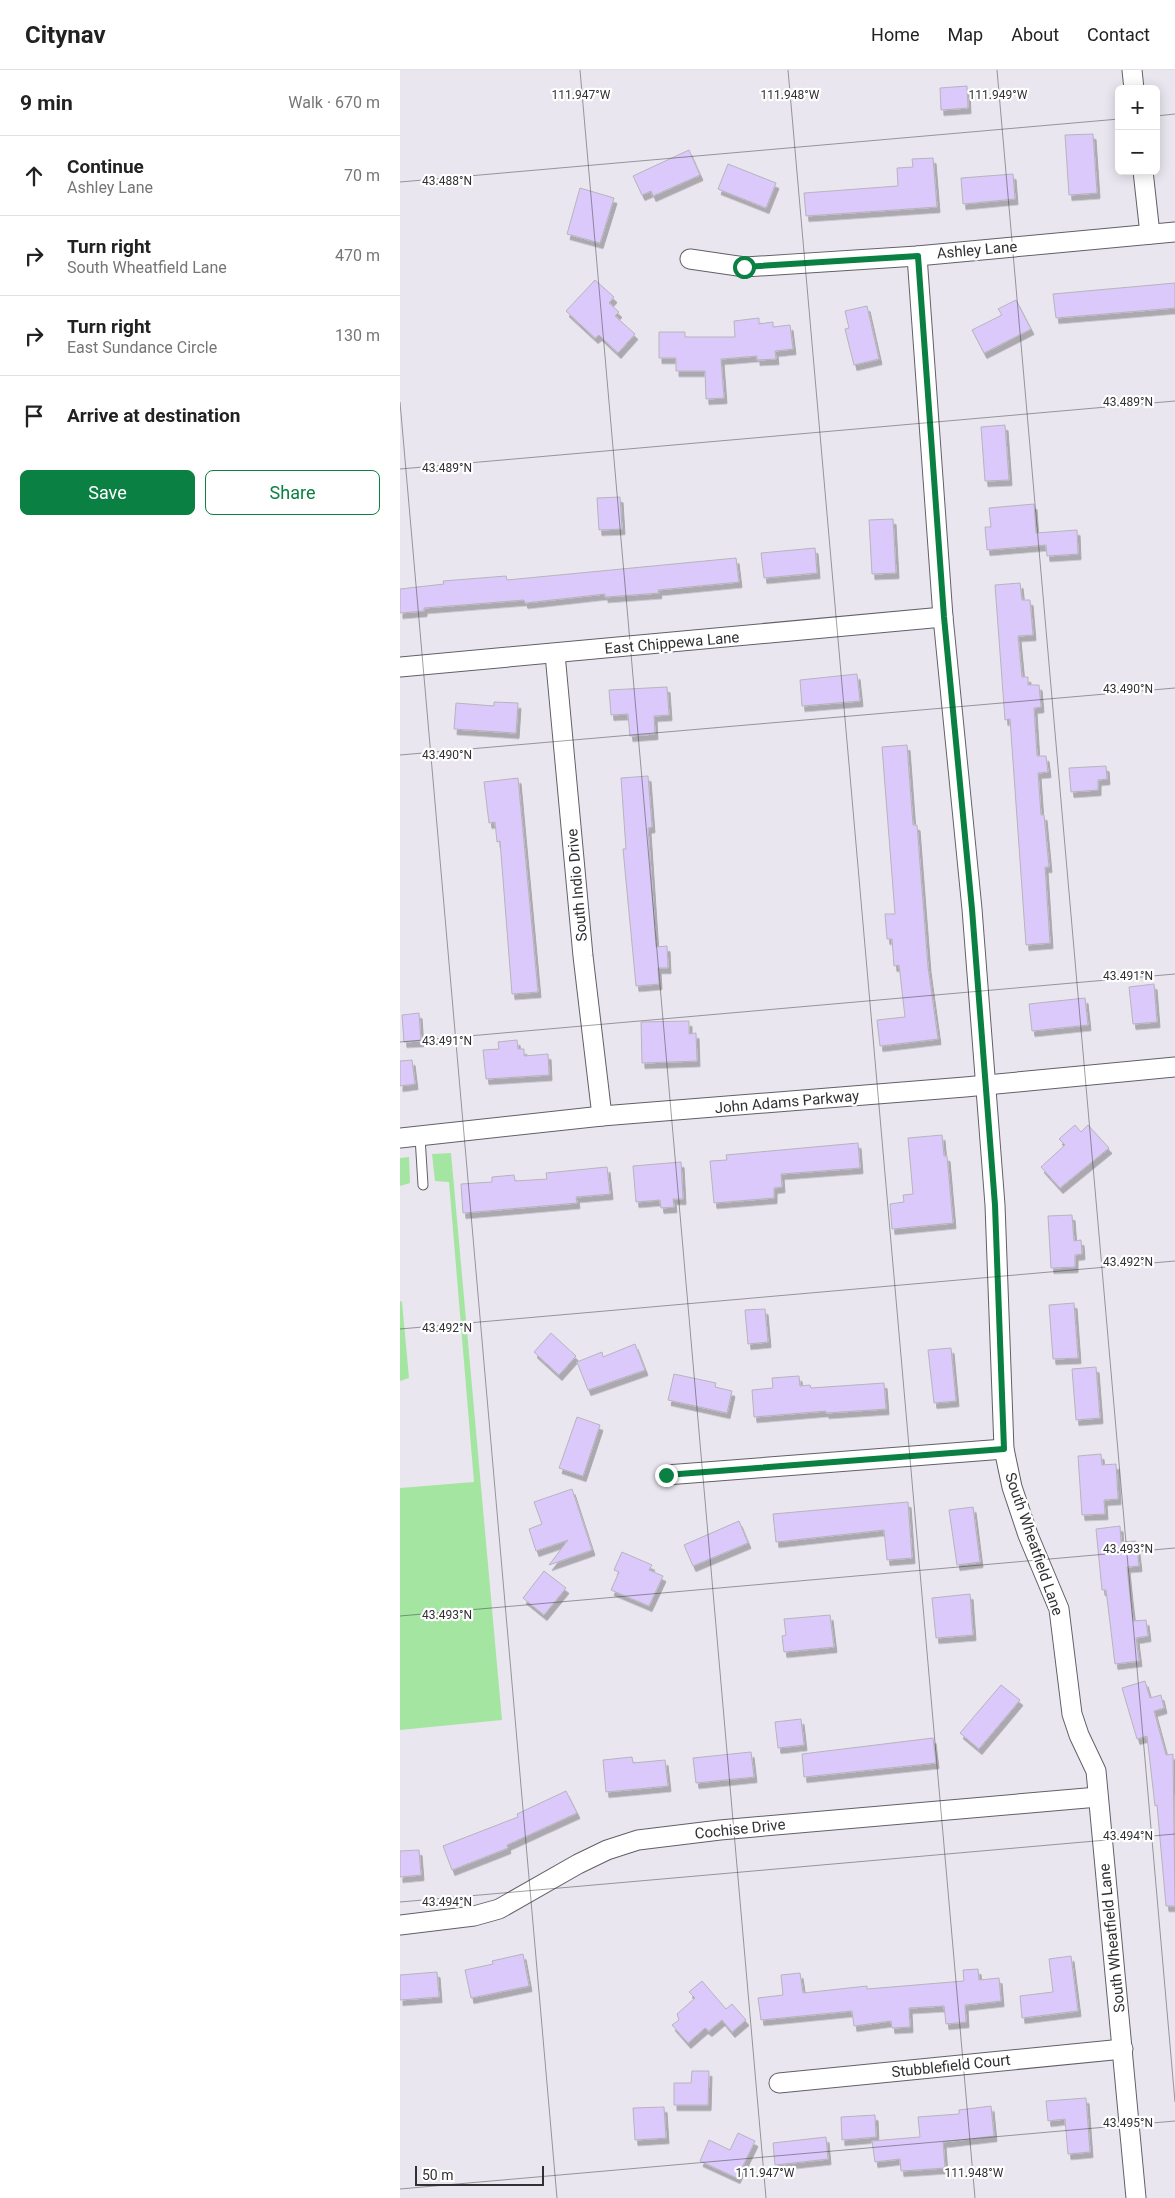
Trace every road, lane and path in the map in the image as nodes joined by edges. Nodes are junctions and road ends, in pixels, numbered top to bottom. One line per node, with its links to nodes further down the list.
1 (1132, 70): 2 (street)
2 (1134, 85)
3 (1143, 175): 5 (street)
4 (1175, 232): 5 (street, Ashley Lane)
5 (1150, 234): 6 (street, Ashley Lane)
6 (918, 256): 7 (street, Ashley Lane); 8 (street, South Wheatfield Lane)
7 (690, 259)
8 (944, 617): 9 (street, East Chippewa Lane); 12 (street, South Wheatfield Lane)
9 (555, 654): 10 (street, East Chippewa Lane); 13 (street, South Indio Drive)
10 (400, 667)
11 (1175, 1067): 12 (street, John Adams Parkway)
12 (985, 1085): 13 (street, John Adams Parkway); 17 (street, South Wheatfield Lane)
13 (602, 1116): 14 (street, John Adams Parkway)
14 (420, 1137): 15 (street, John Adams Parkway); 16 (lane)
15 (400, 1138)
16 (423, 1185)
17 (1004, 1449): 18 (street); 19 (street, South Wheatfield Lane)
18 (666, 1475)
19 (1098, 1797): 20 (street, Cochise Drive); 21 (street, South Wheatfield Lane)
20 (400, 1925)
21 (1123, 2049): 22 (street, Stubblefield Court); 23 (street, South Wheatfield Lane)
22 (779, 2083)
23 (1136, 2198)

